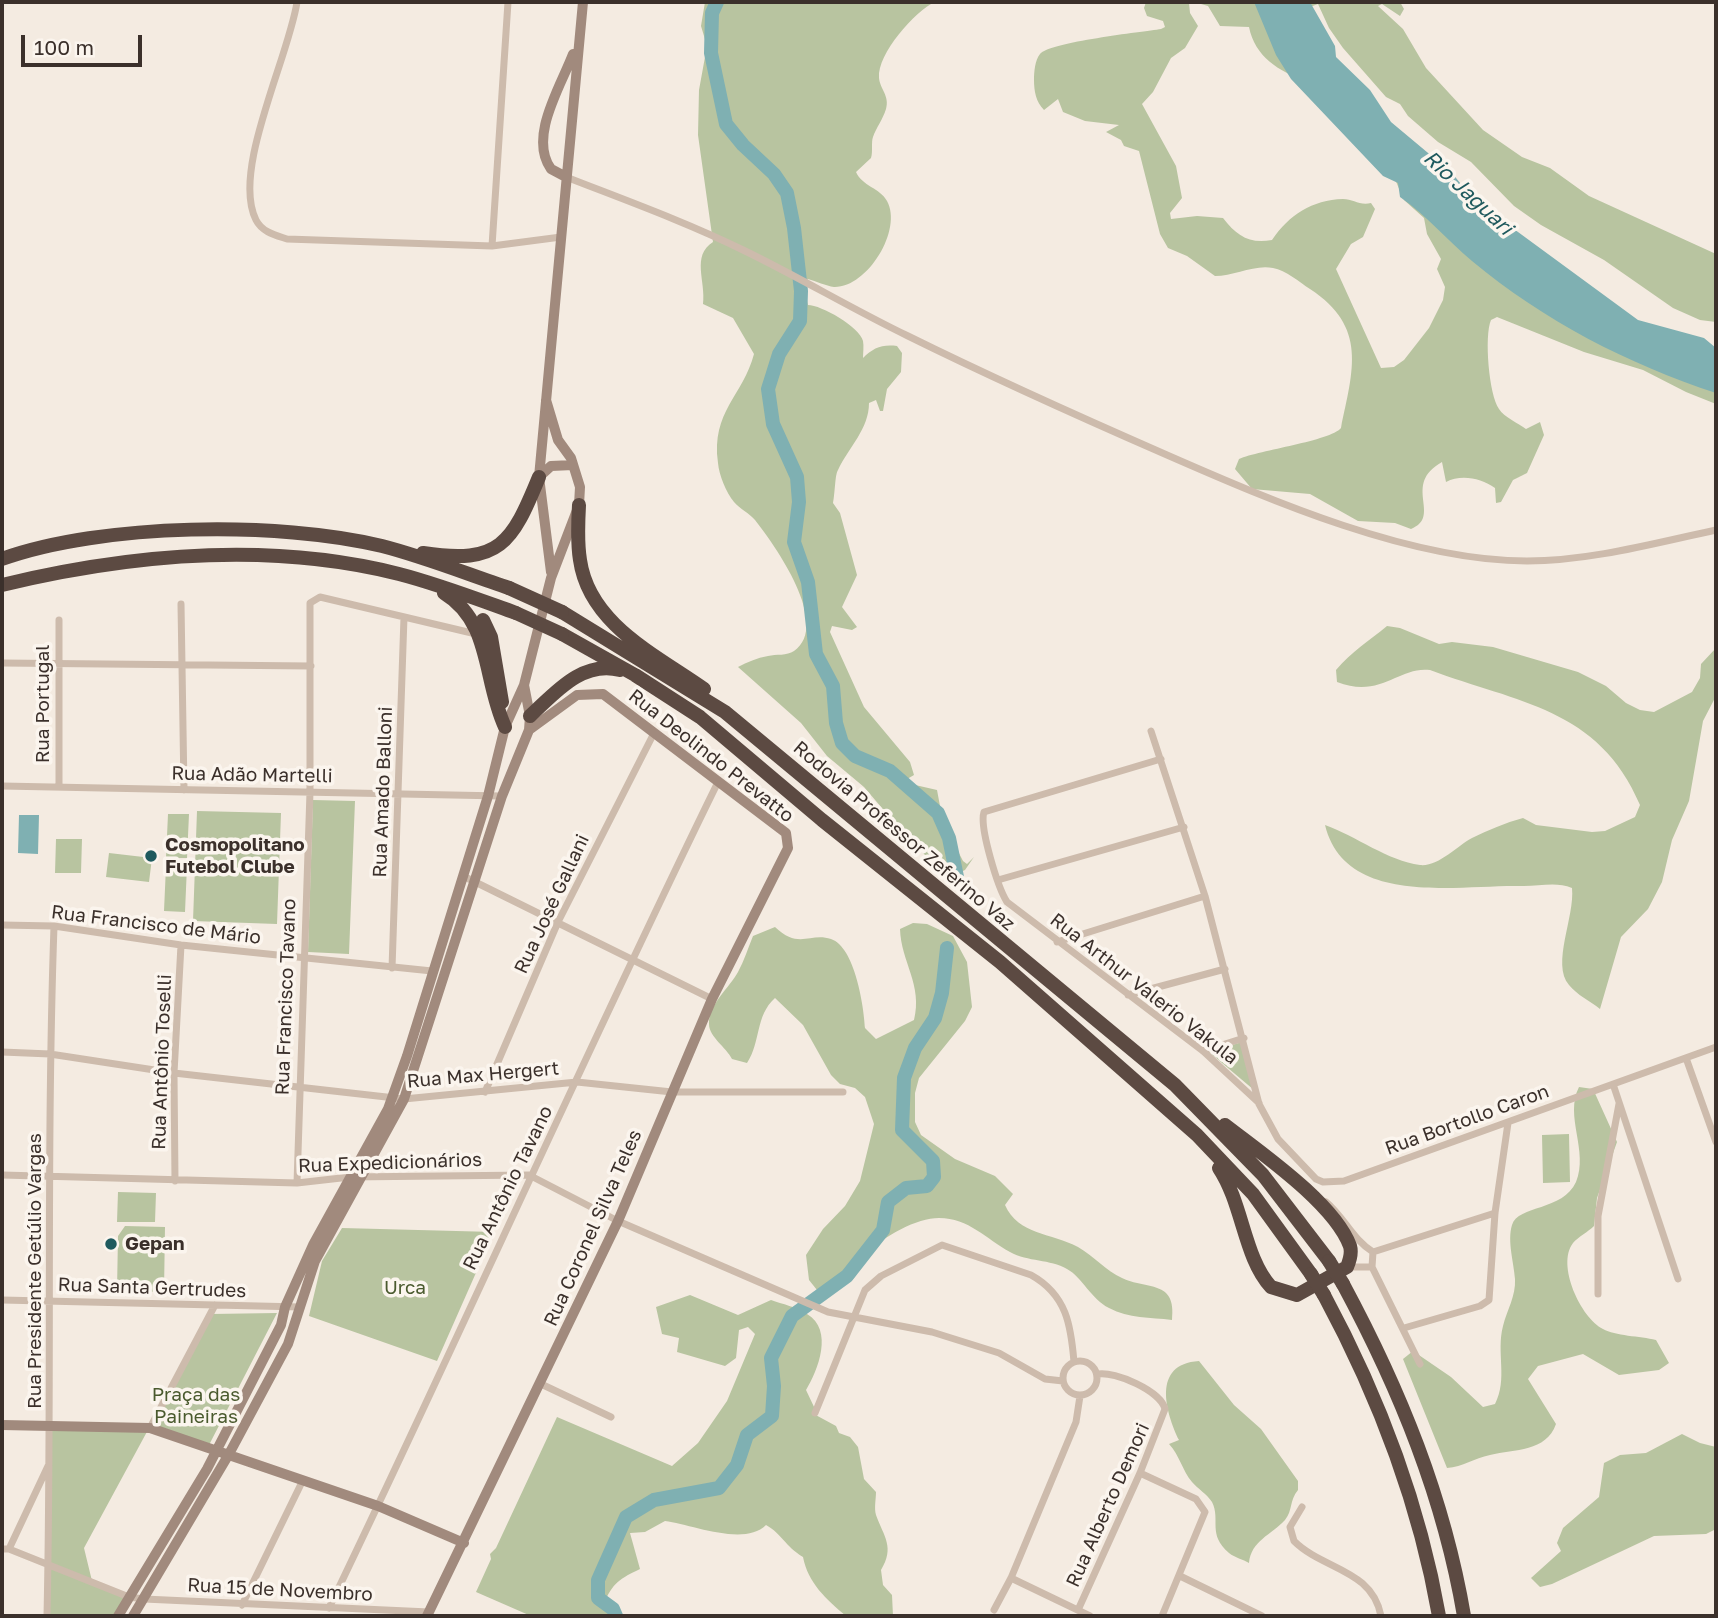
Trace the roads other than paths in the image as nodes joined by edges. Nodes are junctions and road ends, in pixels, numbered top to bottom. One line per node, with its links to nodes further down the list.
1 (297, 2): 7 (street)
2 (508, 2): 7 (street)
3 (583, 2): 4 (street)
4 (577, 45): 5 (street); 5 (street)
5 (566, 177): 6 (street); 12 (street)
6 (561, 237): 7 (street); 8 (street)
7 (492, 246)
8 (546, 400): 9 (street); 10 (street)
9 (573, 465): 10 (street); 11 (street)
10 (539, 477): 13 (highway); 15 (street)
11 (579, 505): 15 (street); 29 (highway)
12 (1716, 530)
13 (381, 546): 14 (highway, Rodovia Professor Zeferino Vaz); 29 (highway, Rodovia Professor Zeferino Vaz, bridge)
14 (2, 559)
15 (551, 578): 28 (street)
16 (422, 580): 17 (highway, Rodovia Professor Zeferino Vaz); 18 (highway, Rodovia Professor Zeferino Vaz); 22 (highway)
17 (2, 585)
18 (463, 594): 27 (highway, Rodovia Professor Zeferino Vaz, bridge); 30 (highway)
19 (181, 604): 25 (street)
20 (404, 617): 22 (street); 26 (street, Rua Francisco Tavano); 40 (street, Rua Amado Balloni)
21 (59, 620): 24 (street, Rua Portugal)
22 (480, 635): 30 (highway)
23 (2, 663): 24 (street)
24 (59, 663): 25 (street); 37 (street, Rua Portugal)
25 (182, 665): 26 (street); 38 (street)
26 (311, 667): 39 (street, Rua Francisco Tavano)
27 (635, 675): 31 (highway); 80 (highway, Rodovia Professor Zeferino Vaz)
28 (524, 685): 30 (street); 31 (street)
29 (725, 712): 70 (highway, Rodovia Professor Zeferino Vaz)
30 (506, 726): 31 (street); 41 (street)
31 (528, 728): 33 (street, Rua Deolindo Prevatto); 42 (street)
32 (1151, 731): 34 (street)
33 (654, 733): 35 (street, Rua Deolindo Prevatto); 49 (street, Rua José Gallani)
34 (1161, 760): 43 (street); 47 (street)
35 (718, 782): 44 (street, Rua Deolindo Prevatto); 54 (street, Rua Antônio Tavano)
36 (2, 786): 37 (street, Rua Adão Martelli)
37 (59, 787): 38 (street, Rua Adão Martelli)
38 (184, 790): 39 (street, Rua Adão Martelli)
39 (310, 792): 40 (street, Rua Adão Martelli); 55 (street, Rua Francisco Tavano)
40 (400, 794): 41 (street, Rua Adão Martelli); 56 (street, Rua Amado Balloni)
41 (488, 796): 42 (street, Rua Adão Martelli); 45 (street)
42 (502, 796): 46 (street)
43 (1184, 827): 47 (street); 48 (street)
44 (787, 853): 60 (street, Rua Coronel Silva Teles)
45 (463, 876): 46 (street); 58 (street)
46 (475, 880): 49 (street); 76 (street)
47 (998, 880): 52 (street, Rua Arthur Valerio Vakula)
48 (1205, 896): 52 (street); 57 (street)
49 (558, 922): 54 (street); 72 (street, Rua José Gallani)
50 (2, 925): 51 (street, Rua Francisco de Mário)
51 (54, 926): 53 (street, Rua Francisco de Mário); 65 (street, Rua Presidente Getúlio Vargas)
52 (1057, 942): 59 (street, Rua Arthur Valerio Vakula)
53 (181, 945): 55 (street, Rua Francisco de Mário); 67 (street, Rua Antônio Toselli)
54 (632, 958): 60 (street); 68 (street, Rua Antônio Tavano)
55 (303, 959): 56 (street, Rua Francisco de Mário); 71 (street, Rua Francisco Tavano)
56 (392, 968): 58 (street, Rua Francisco de Mário)
57 (1225, 969): 59 (street); 61 (street)
58 (432, 971): 75 (street)
59 (1128, 995): 63 (street, Rua Arthur Valerio Vakula)
60 (712, 999): 73 (street, Rua Coronel Silva Teles)
61 (1244, 1038): 63 (street); 78 (street)
62 (1716, 1047): 66 (street, Rua Bortollo Caron)
63 (1203, 1051): 78 (street, Rua Arthur Valerio Vakula)
64 (2, 1052): 65 (street, Rua Max Hergert)
65 (50, 1054): 67 (street, Rua Max Hergert); 84 (street, Rua Presidente Getúlio Vargas)
66 (1686, 1058): 69 (street, Rua Bortollo Caron); 81 (street)
67 (174, 1073): 71 (street, Rua Max Hergert); 88 (street, Rua Antônio Toselli)
68 (577, 1082): 72 (street, Rua Max Hergert); 73 (street, Rua Max Hergert); 83 (street, Rua Antônio Tavano)
69 (1614, 1084): 77 (street); 79 (street, Rua Bortollo Caron)
70 (1175, 1085): 87 (highway); 142 (highway, Rodovia Professor Zeferino Vaz, bridge)
71 (298, 1087): 75 (street, Rua Max Hergert); 89 (street, Rua Francisco Tavano)
72 (485, 1092): 76 (street, Rua Max Hergert)
73 (672, 1092): 74 (street, Rua Max Hergert); 91 (street, Rua Coronel Silva Teles)
74 (843, 1092)
75 (391, 1098): 76 (street, Rua Max Hergert); 85 (street)
76 (404, 1099): 86 (street)
77 (1619, 1102): 95 (street); 96 (street)
78 (1259, 1104): 79 (street, Rua Bortollo Caron)
79 (1507, 1123): 90 (street)
80 (1197, 1135): 93 (highway); 141 (highway, Rodovia Professor Zeferino Vaz, bridge)
81 (1716, 1142)
82 (2, 1175): 84 (street, Rua Expedicionários)
83 (529, 1175): 86 (street, Rua Expedicionários); 91 (street, Rua Expedicionários); 120 (street, Rua Antônio Tavano)
84 (52, 1176): 88 (street, Rua Expedicionários); 98 (street, Rua Presidente Getúlio Vargas)
85 (350, 1177): 86 (street, Rua Expedicionários); 89 (street, Rua Expedicionários); 100 (street)
86 (363, 1177): 101 (street)
87 (1292, 1177): 92 (street); 93 (highway)
88 (175, 1181): 89 (street, Rua Expedicionários)
89 (297, 1183)
90 (1495, 1213): 92 (street); 103 (street)
91 (618, 1220): 102 (street, Rua Expedicionários); 108 (street, Rua Coronel Silva Teles)
92 (1373, 1252): 94 (street)
93 (1347, 1267): 94 (street)
94 (1372, 1267): 103 (street)
95 (1678, 1279)
96 (1598, 1294)
97 (2, 1300): 98 (street, Rua Santa Gertrudes)
98 (51, 1301): 99 (street, Rua Santa Gertrudes); 113 (street, Rua Presidente Getúlio Vargas)
99 (215, 1305): 100 (street, Rua Santa Gertrudes); 114 (street)
100 (285, 1307): 101 (street, Rua Santa Gertrudes); 115 (street)
101 (301, 1307): 116 (street)
102 (851, 1319): 104 (street); 107 (street, Rua Expedicionários); 110 (street)
103 (1404, 1328): 105 (street)
104 (1074, 1362): 106 (street); 107 (street)
105 (1420, 1364)
106 (1097, 1374): 109 (street); 118 (street, Rua Alberto Demori)
107 (1063, 1381): 109 (street)
108 (541, 1384): 111 (street); 122 (street, Rua Coronel Silva Teles)
109 (1080, 1396): 126 (street)
110 (816, 1413)
111 (611, 1417)
112 (2, 1425): 113 (street)
113 (50, 1426): 114 (street); 117 (street, Rua Presidente Getúlio Vargas)
114 (150, 1428): 115 (street)
115 (217, 1450): 116 (street); 127 (street)
116 (229, 1454): 119 (street); 128 (street)
117 (49, 1462): 123 (street); 124 (street, Rua Presidente Getúlio Vargas)
118 (1140, 1473): 125 (street); 132 (street, Rua Alberto Demori)
119 (303, 1480): 120 (street); 129 (street)
120 (378, 1506): 122 (street); 130 (street, Rua Antônio Tavano)
121 (1303, 1507): 140 (street)
122 (464, 1543): 133 (street, Rua Coronel Silva Teles)
123 (6, 1549): 124 (street, Rua 15 de Novembro)
124 (48, 1564): 127 (street, Rua 15 de Novembro); 134 (street, Rua Presidente Getúlio Vargas)
125 (1180, 1576): 138 (street); 139 (street)
126 (1011, 1578): 131 (street); 132 (street)
127 (129, 1597): 128 (street, Rua 15 de Novembro); 135 (street)
128 (144, 1599): 129 (street, Rua 15 de Novembro); 136 (street)
129 (242, 1605): 130 (street, Rua 15 de Novembro)
130 (329, 1608): 133 (street, Rua 15 de Novembro)
131 (994, 1610)
132 (1078, 1610): 137 (street)
133 (428, 1614)
134 (47, 1616)
135 (118, 1616)
136 (133, 1616)
137 (1090, 1616)
138 (1162, 1616)
139 (1262, 1616)
140 (1381, 1616)
141 (1439, 1616)
142 (1464, 1616)

